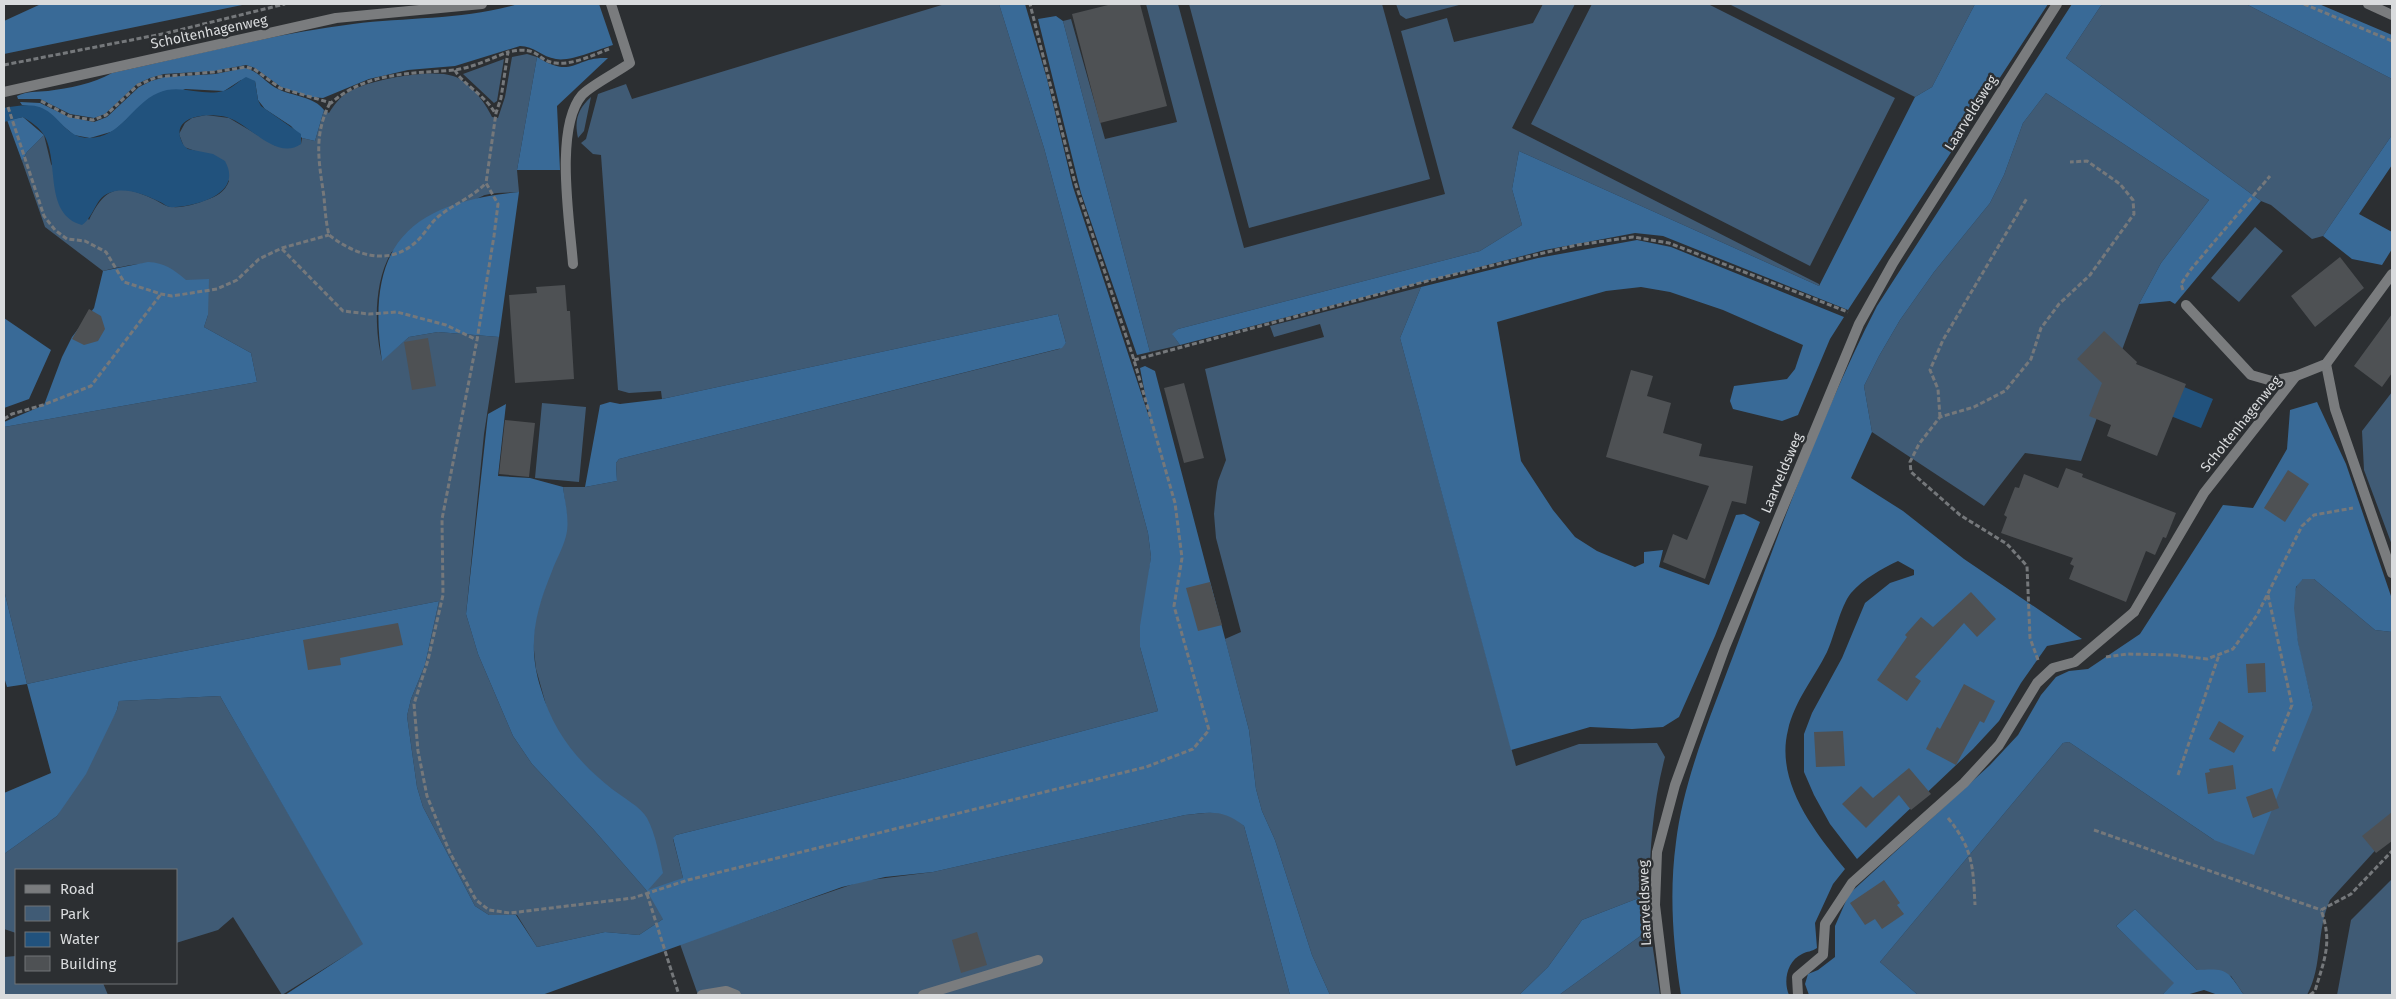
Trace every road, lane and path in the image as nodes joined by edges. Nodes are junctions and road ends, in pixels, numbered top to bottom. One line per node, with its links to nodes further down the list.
1 (285, 4): 12 (path, Scholtenhagenweg)
2 (482, 4): 14 (street, Scholtenhagenweg)
3 (611, 4): 10 (street)
4 (1030, 4): 30 (path)
5 (2056, 4): 28 (street, Laarveldsweg)
6 (2304, 4): 9 (path)
7 (2368, 4): 8 (street)
8 (2392, 15)
9 (2392, 41)
10 (623, 44): 11 (path); 24 (street)
11 (508, 52): 13 (path); 17 (path)
12 (4, 65)
13 (455, 70): 16 (path); 17 (path)
14 (5, 97): 26 (path)
15 (36, 100): 16 (path)
16 (330, 103): 22 (path)
17 (496, 113): 20 (path)
18 (2070, 162): 33 (path)
19 (2270, 176): 27 (path)
20 (486, 183): 22 (path); 29 (path)
21 (2027, 198): 33 (path)
22 (329, 235): 23 (path)
23 (282, 248): 26 (path); 29 (path)
24 (573, 264)
25 (2392, 274): 31 (street)
26 (160, 294): 34 (path)
27 (2186, 305): 32 (street)
28 (1862, 318): 30 (path); 55 (street, Laarveldsweg)
29 (477, 340): 46 (path)
30 (1134, 360): 46 (path)
31 (2326, 364): 32 (street, Scholtenhagenweg); 35 (street)
32 (2296, 376): 39 (street, Scholtenhagenweg)
33 (1940, 417): 40 (path)
34 (4, 419)
35 (2368, 505): 36 (street); 37 (path)
36 (2392, 573)
37 (2268, 594): 38 (path); 41 (path)
38 (2219, 654): 39 (path); 42 (path)
39 (2075, 662): 40 (street)
40 (2053, 668): 43 (street)
41 (2274, 752)
42 (2178, 775)
43 (1938, 806): 47 (path); 56 (street)
44 (2094, 830): 48 (path)
45 (2392, 851): 48 (path)
46 (647, 894): 51 (path)
47 (1975, 905)
48 (2321, 910): 50 (path)
49 (1038, 960): 54 (street)
50 (2315, 993): 57 (path)
51 (679, 995)
52 (702, 995): 53 (street)
53 (736, 995)
54 (923, 995)
55 (1666, 995)
56 (1798, 995)
57 (2310, 995)

